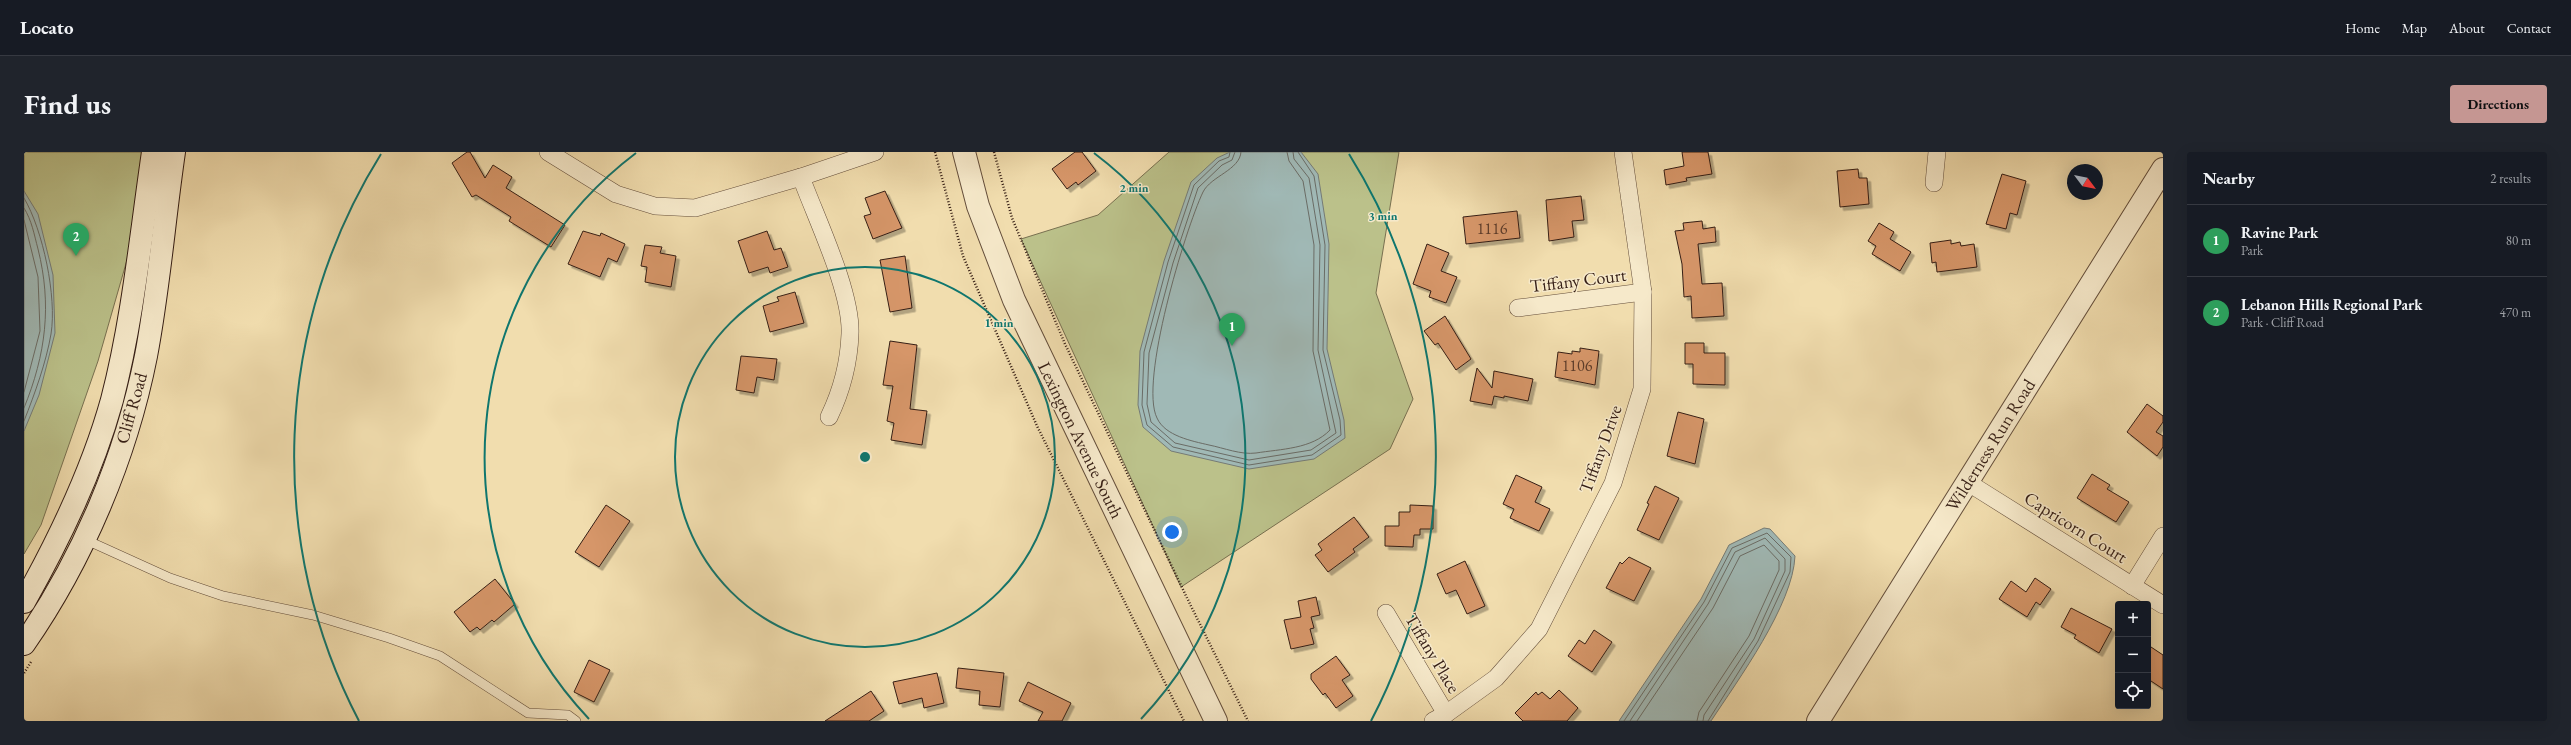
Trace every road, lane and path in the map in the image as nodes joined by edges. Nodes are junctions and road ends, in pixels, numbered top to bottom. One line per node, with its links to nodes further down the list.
1 (153, 152): 20 (street, Cliff Road)
2 (174, 152): 18 (street, Cliff Road)
3 (548, 152): 11 (street)
4 (875, 152): 11 (street)
5 (935, 152): 26 (path)
6 (964, 152): 27 (street, Lexington Avenue South)
7 (994, 152): 28 (path)
8 (1623, 152): 13 (street, Tiffany Drive)
9 (1937, 152): 12 (street)
10 (2163, 169): 16 (street, Wilderness Run Road)
11 (801, 177): 15 (street)
12 (1934, 183)
13 (1643, 292): 14 (street, Tiffany Court); 24 (street, Tiffany Drive)
14 (1518, 308)
15 (829, 417)
16 (1967, 482): 19 (street, Capricorn Court); 29 (street, Wilderness Run Road)
17 (2163, 536): 19 (street)
18 (84, 539): 23 (street, Cliff Road); 25 (lane)
19 (2132, 586): 21 (street, Capricorn Court)
20 (24, 602)
21 (2163, 605)
22 (1386, 613): 24 (street, Tiffany Place)
23 (24, 644)
24 (1440, 718)
25 (576, 721)
26 (1184, 721)
27 (1216, 721)
28 (1248, 721)
29 (1818, 721)

